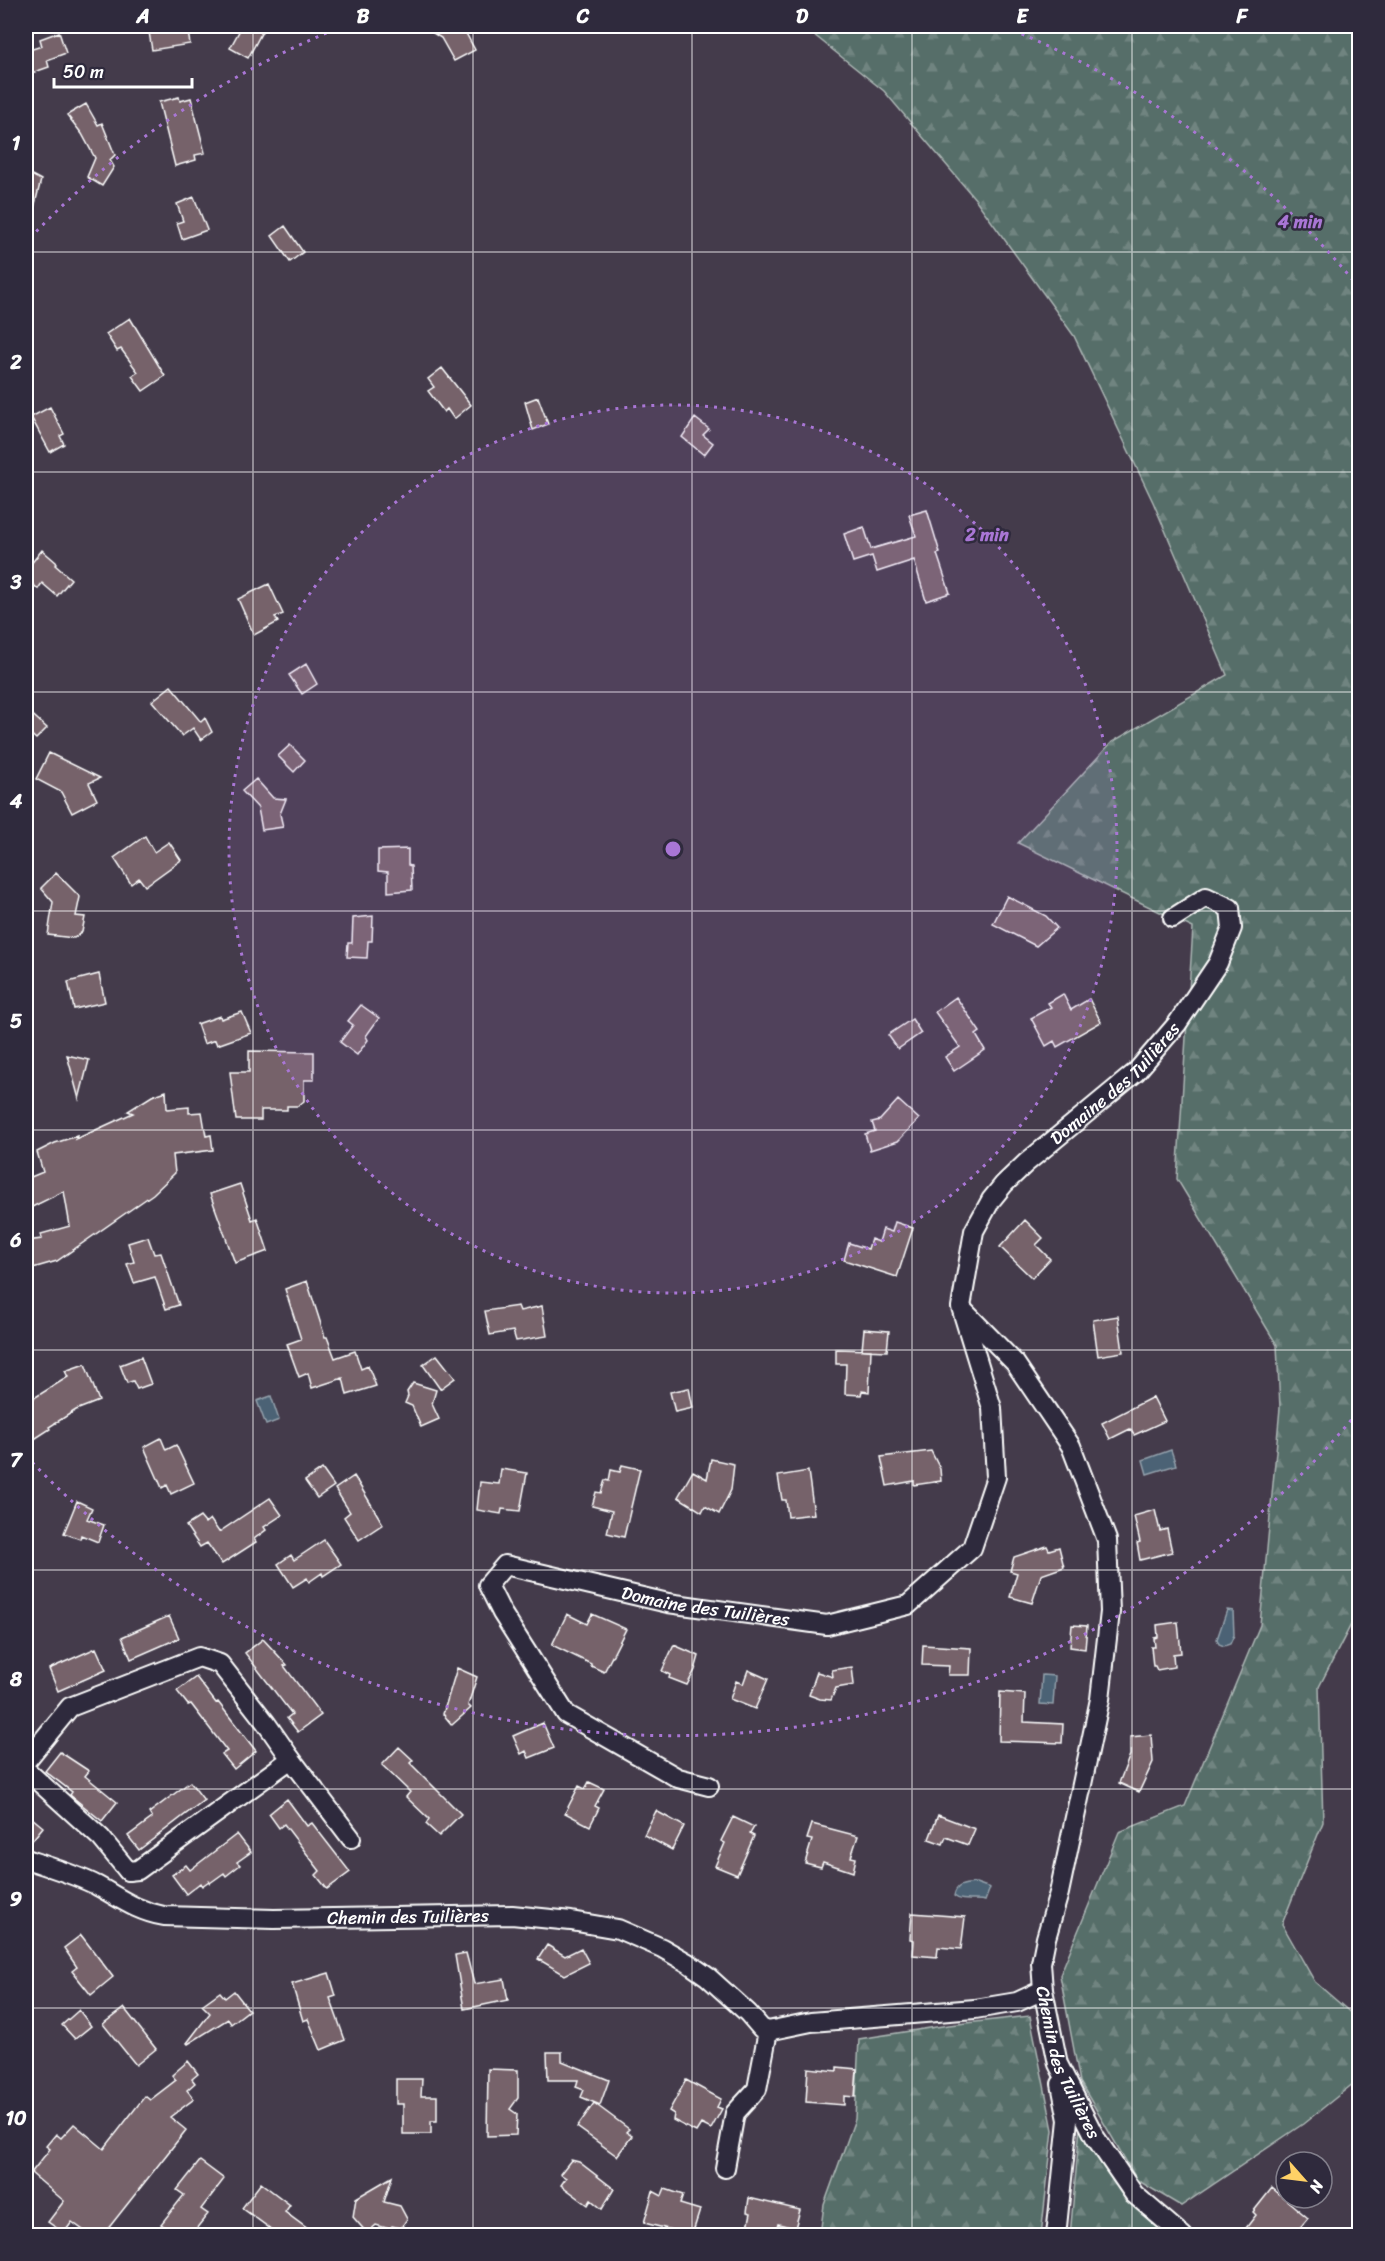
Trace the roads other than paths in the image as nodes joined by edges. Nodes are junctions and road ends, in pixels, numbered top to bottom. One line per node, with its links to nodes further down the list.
1 (1173, 918): 2 (street, Domaine des Tuilières)
2 (961, 1307): 6 (street, Domaine des Tuilières); 11 (street)
3 (291, 1759): 4 (street); 7 (street); 9 (street)
4 (26, 1761)
5 (26, 1770): 9 (street)
6 (709, 1786)
7 (351, 1838)
8 (26, 1859): 10 (street, Chemin des Tuilières)
9 (128, 1871): 10 (street)
10 (116, 1897): 12 (street, Chemin des Tuilières)
11 (1043, 1990): 12 (street, Chemin des Tuilières); 13 (street, Chemin des Tuilières)
12 (768, 2031): 14 (street)
13 (1058, 2064): 15 (street); 16 (street, Chemin des Tuilières)
14 (725, 2168)
15 (1056, 2235)
16 (1183, 2235)

